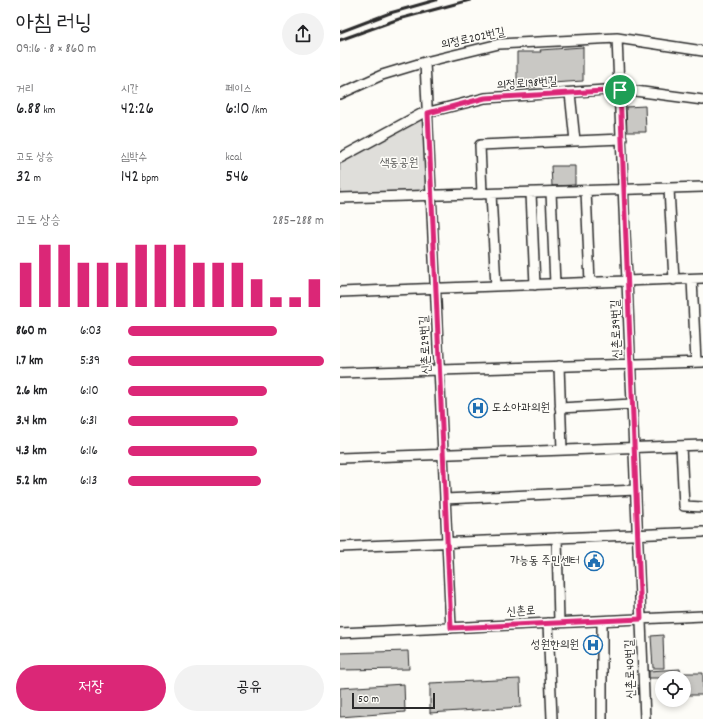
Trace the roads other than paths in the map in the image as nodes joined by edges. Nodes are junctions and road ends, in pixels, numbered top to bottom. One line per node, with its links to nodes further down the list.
1 (618, 38): 2 (street, 의정로202번길); 3 (street, 의정로202번길); 4 (street, 신촌로39번길)
2 (703, 51)
3 (425, 62): 6 (street, 의정로202번길); 8 (street, 신촌로29번길)
4 (620, 90): 5 (street, 의정로198번길); 7 (street, 의정로198번길); 9 (street, 신촌로39번길)
5 (570, 93): 8 (street, 의정로198번길); 10 (street)
6 (340, 94)
7 (703, 100)
8 (428, 113): 11 (street, 의정로198번길); 19 (street, 신촌로29번길)
9 (622, 139): 10 (street); 14 (street, 신촌로39번길)
10 (575, 141): 18 (street)
11 (340, 158)
12 (703, 188): 13 (street)
13 (669, 189): 14 (street); 23 (street)
14 (624, 190): 15 (street); 24 (street, 신촌로39번길)
15 (586, 191): 16 (street); 25 (street)
16 (551, 192): 17 (street); 26 (street)
17 (531, 193): 18 (street); 27 (street)
18 (487, 194): 19 (street); 28 (street)
19 (432, 196): 20 (street); 29 (street, 신촌로29번길)
20 (340, 198)
21 (703, 278): 22 (street)
22 (692, 279): 23 (street); 31 (street)
23 (674, 280): 24 (street)
24 (627, 282): 25 (street); 32 (street, 신촌로39번길)
25 (590, 283): 26 (street)
26 (555, 284): 27 (street)
27 (535, 285): 28 (street)
28 (496, 286): 29 (street)
29 (436, 288): 30 (street); 34 (street, 신촌로29번길)
30 (340, 292)
31 (699, 362): 32 (street)
32 (631, 364): 33 (street); 36 (street, 신촌로39번길)
33 (558, 366): 34 (street); 37 (street)
34 (440, 370): 35 (street); 42 (street, 신촌로29번길)
35 (340, 373)
36 (632, 404): 37 (street); 40 (street, 신촌로39번길)
37 (560, 408): 41 (street)
38 (703, 445): 39 (street)
39 (681, 446): 40 (street); 46 (street)
40 (634, 448): 41 (street); 44 (street, 신촌로39번길)
41 (562, 450): 42 (street)
42 (443, 454): 43 (street); 45 (street, 신촌로29번길)
43 (340, 458)
44 (636, 490): 45 (street); 48 (street, 신촌로39번길)
45 (446, 499): 50 (street, 신촌로29번길)
46 (703, 507)
47 (703, 532): 48 (street)
48 (638, 535): 49 (street); 53 (street, 신촌로39번길)
49 (557, 538): 50 (street); 56 (street)
50 (448, 542): 51 (street); 57 (street, 신촌로29번길)
51 (340, 547)
52 (703, 616): 53 (street, 신촌로)
53 (641, 619): 54 (street, 신촌로); 61 (street, 신촌로40번길)
54 (602, 621): 56 (street, 신촌로); 60 (street)
55 (548, 623): 56 (street, 신촌로); 57 (street, 신촌로); 59 (street)
56 (559, 623)
57 (451, 628): 58 (street, 신촌로)
58 (340, 633)
59 (552, 719)
60 (602, 719)
61 (645, 719)

